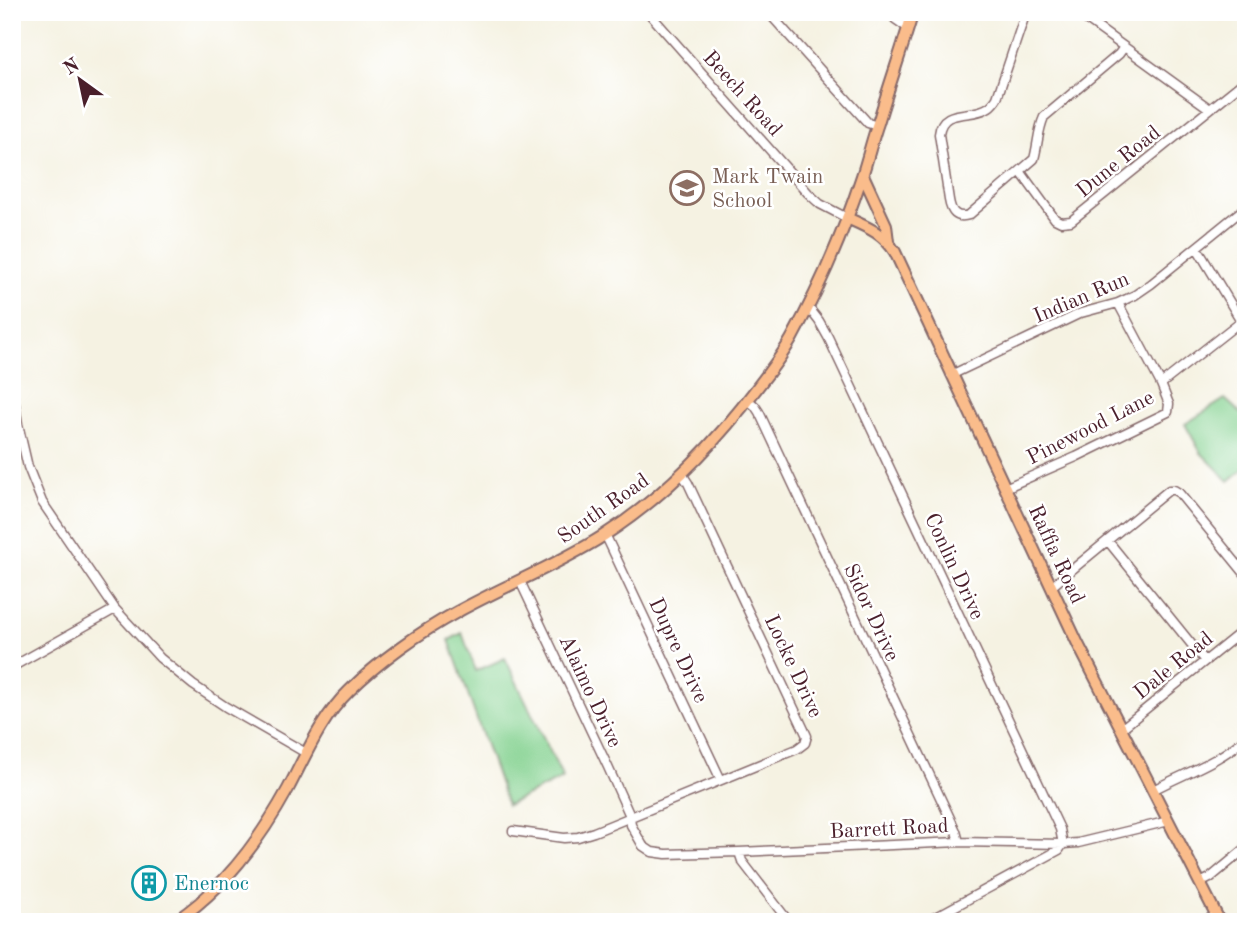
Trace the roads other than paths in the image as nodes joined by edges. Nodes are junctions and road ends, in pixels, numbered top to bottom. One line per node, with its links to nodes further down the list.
1 (648, 12): 15 (street, Beech Road)
2 (768, 12): 11 (street)
3 (889, 12): 7 (street)
4 (913, 12): 7 (main road, South Road)
5 (1027, 12): 12 (street)
6 (1076, 12): 8 (street)
7 (908, 28): 11 (main road, South Road)
8 (1124, 47): 10 (street); 12 (street)
9 (1246, 80): 10 (street, Dune Road)
10 (1210, 109): 12 (street, Dune Road)
11 (877, 126): 13 (main road, South Road)
12 (1020, 171)
13 (863, 175): 15 (main road, South Road); 16 (main road, Raffia Road)
14 (1246, 208): 17 (street, Indian Run)
15 (847, 218): 16 (main road); 19 (main road, South Road)
16 (888, 241): 21 (main road, Raffia Road)
17 (1197, 248): 18 (street, Indian Run); 20 (street)
18 (1118, 303): 21 (street, Indian Run); 22 (street)
19 (808, 307): 24 (main road, South Road); 45 (street, Conlin Drive)
20 (1243, 325): 22 (street)
21 (951, 375): 26 (main road, Raffia Road)
22 (1161, 384): 26 (street, Pinewood Lane)
23 (12, 387): 32 (street)
24 (748, 400): 25 (main road, South Road); 44 (street, Sidor Drive)
25 (682, 474): 27 (main road, South Road); 39 (street, Locke Drive)
26 (1005, 488): 31 (main road, Raffia Road)
27 (605, 534): 30 (main road, South Road); 39 (street, Dupre Drive)
28 (1108, 541): 29 (street); 31 (street); 34 (street)
29 (1246, 575)
30 (520, 582): 38 (main road, South Road); 41 (street, Alaimo Drive)
31 (1051, 587): 36 (main road, Raffia Road)
32 (115, 609): 35 (street); 38 (street)
33 (1246, 628): 34 (street, Dale Road)
34 (1206, 661): 36 (street, Dale Road)
35 (12, 667)
36 (1121, 729): 40 (main road, Raffia Road)
37 (1246, 738): 40 (street)
38 (306, 753): 50 (main road, South Road)
39 (721, 780): 41 (street, Locke Drive)
40 (1153, 790): 42 (main road, Raffia Road)
41 (630, 816): 43 (street, Locke Drive); 47 (street, Barrett Road)
42 (1169, 821): 45 (street, Barrett Road); 48 (main road, Raffia Road)
43 (513, 831)
44 (959, 842): 45 (street, Barrett Road); 47 (street, Barrett Road)
45 (1063, 844): 52 (street)
46 (1246, 848): 48 (street)
47 (739, 852): 51 (street)
48 (1200, 883): 49 (main road, Raffia Road)
49 (1219, 919): 53 (street)
50 (174, 922)
51 (789, 922)
52 (926, 922)
53 (1199, 922)

